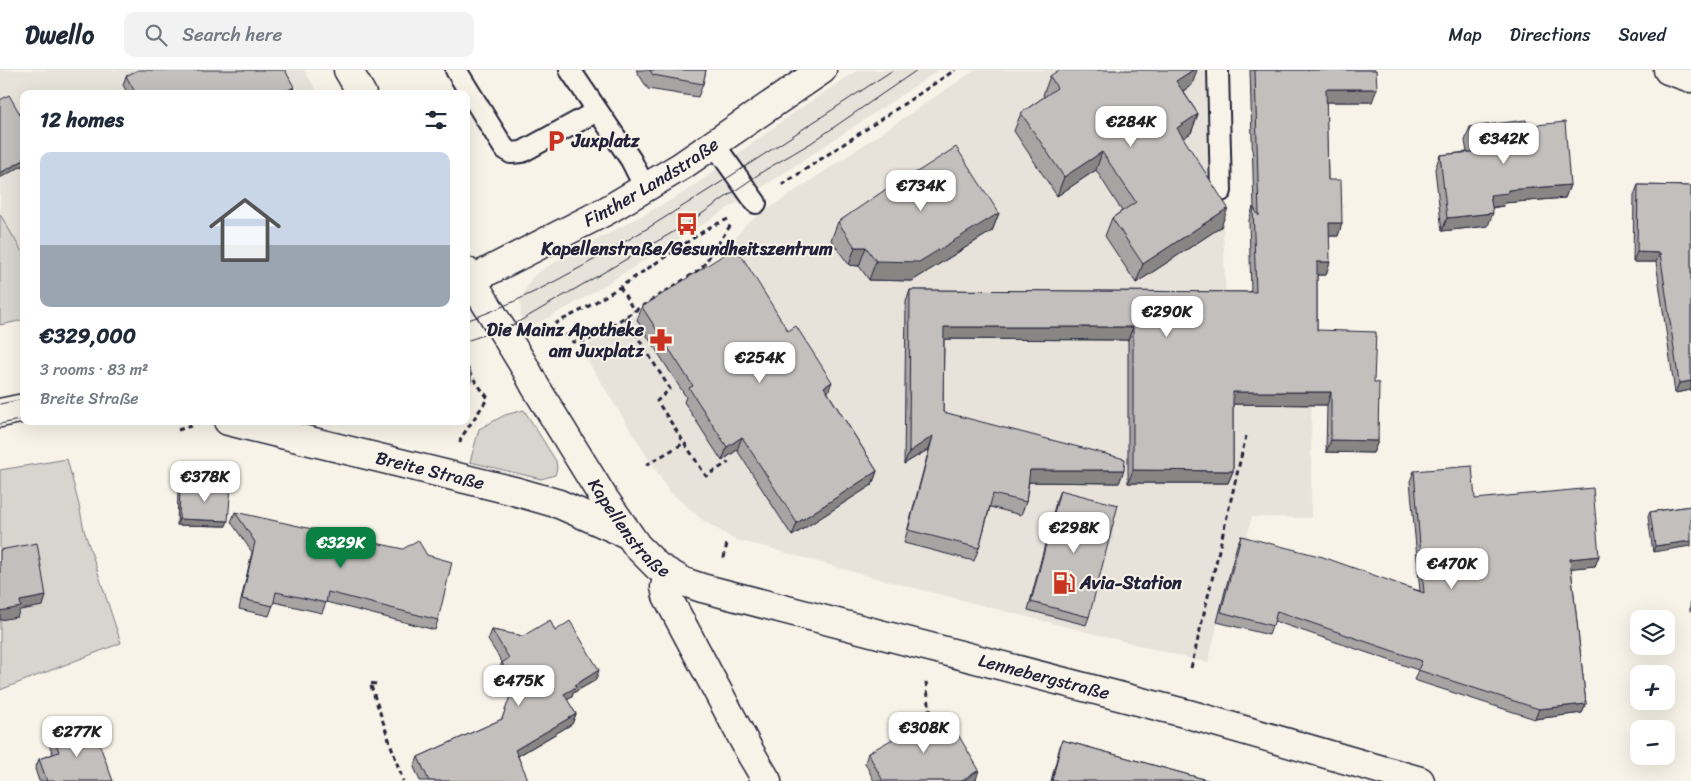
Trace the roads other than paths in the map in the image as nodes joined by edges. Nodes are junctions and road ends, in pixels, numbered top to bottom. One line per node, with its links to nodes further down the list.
1 (348, 70): 8 (main road)
2 (456, 70): 9 (lane)
3 (570, 70): 11 (lane)
4 (822, 70): 12 (main road, Finther Landstraße)
5 (1218, 70): 14 (lane)
6 (1668, 70): 7 (main road)
7 (1691, 78)
8 (360, 90)
9 (468, 90)
10 (470, 93): 11 (lane)
11 (597, 111): 13 (lane)
12 (714, 144): 13 (main road, Finther Landstraße); 15 (lane)
13 (646, 188): 16 (main road, Finther Landstraße)
14 (1222, 191)
15 (756, 203)
16 (470, 281)
17 (470, 285): 21 (main road, Kapellenstraße)
18 (20, 409): 19 (main road)
19 (0, 413)
20 (244, 425): 21 (main road, Breite Straße)
21 (627, 534): 22 (main road, Kapellenstraße)
22 (668, 574): 23 (main road, Kapellenstraße); 24 (main road, Lennebergstraße)
23 (767, 781)
24 (1420, 781)

